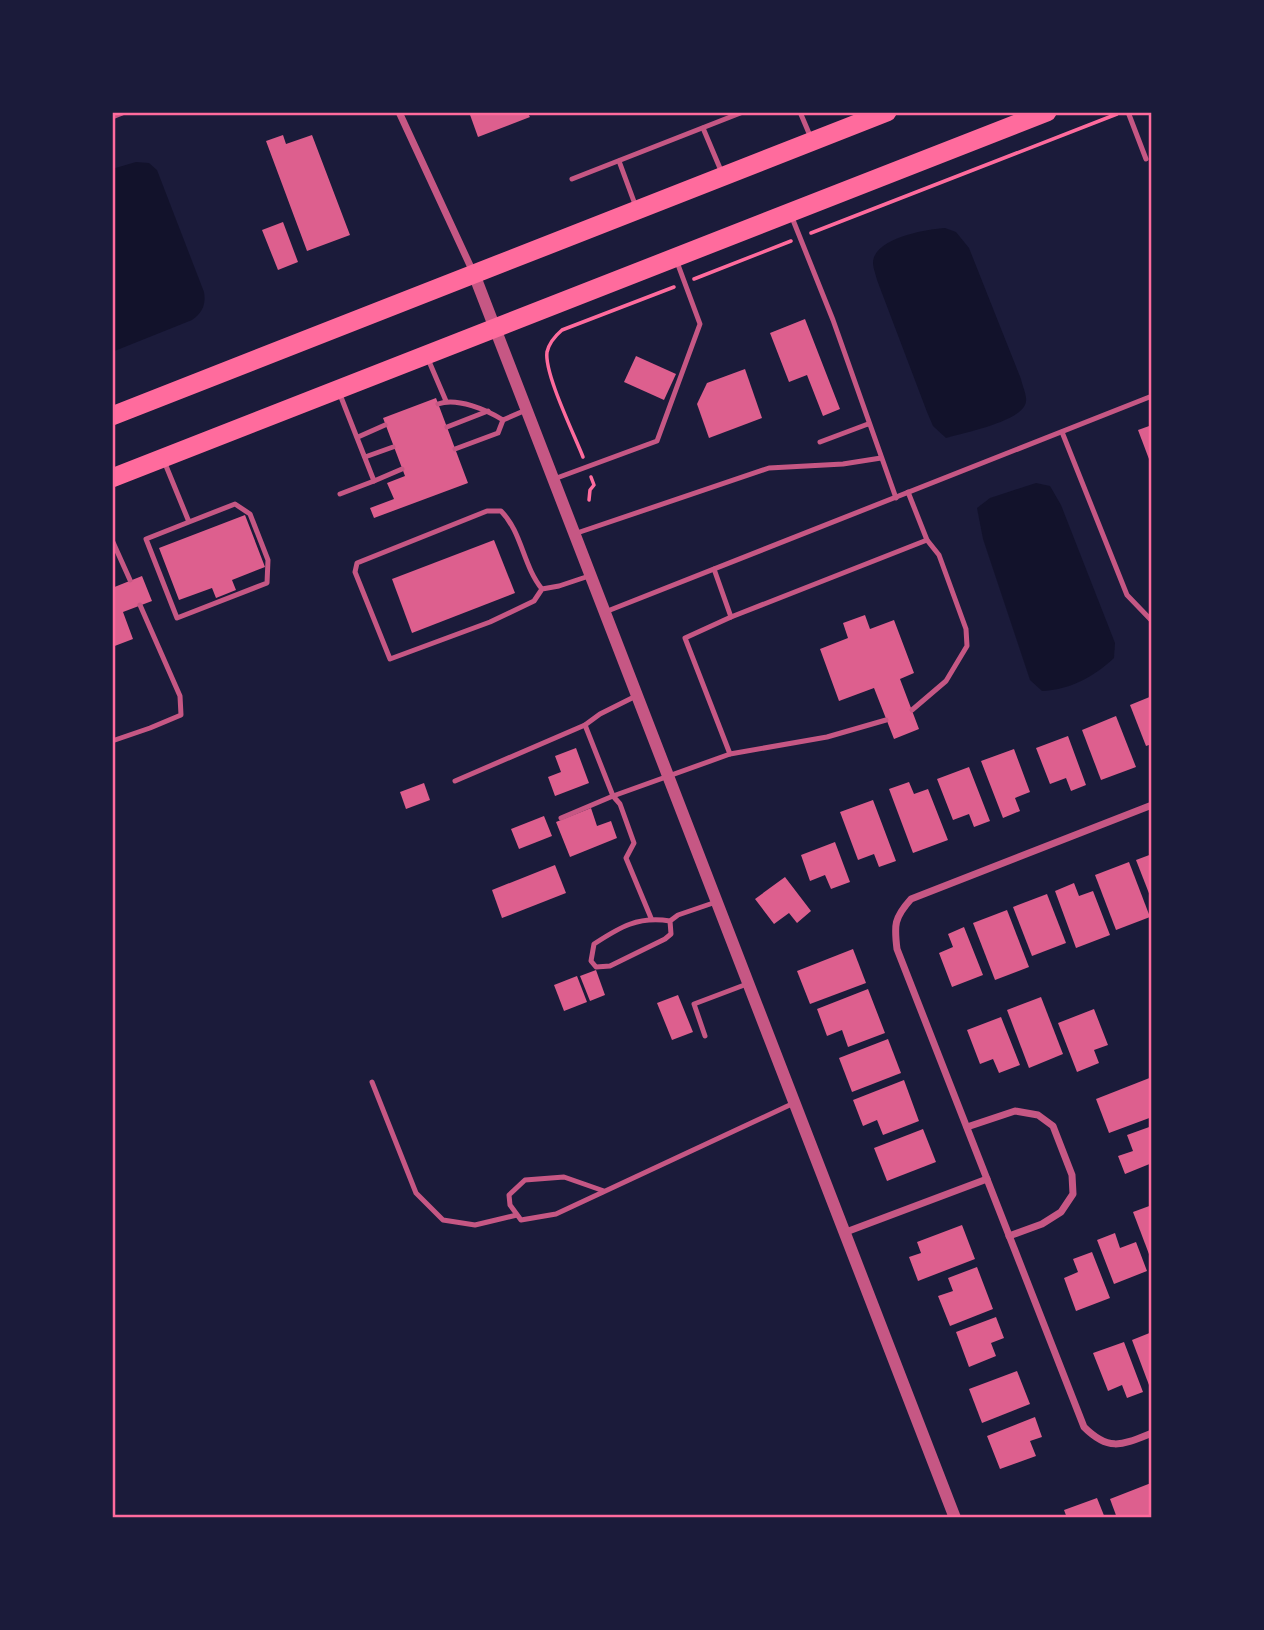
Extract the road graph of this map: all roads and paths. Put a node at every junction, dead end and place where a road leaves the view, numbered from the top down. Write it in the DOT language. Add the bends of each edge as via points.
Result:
graph roads {
  1 [pos="122,112"];
  2 [pos="399,112"];
  3 [pos="743,112"];
  4 [pos="800,112"];
  5 [pos="887,112"];
  6 [pos="1047,112"];
  7 [pos="1121,112"];
  8 [pos="1128,112"];
  9 [pos="112,116"];
  10 [pos="1026,117"];
  11 [pos="703,128"];
  12 [pos="812,141"];
  13 [pos="1146,159"];
  14 [pos="619,161"];
  15 [pos="724,176"];
  16 [pos="572,179"];
  17 [pos="637,209"];
  18 [pos="790,212"];
  19 [pos="800,237"];
  20 [pos="675,258"];
  21 [pos="474,274"];
  22 [pos="685,283"];
  23 [pos="495,327"];
  24 [pos="426,354"];
  25 [pos="338,389"];
  26 [pos="1152,397"];
  27 [pos="446,401"];
  28 [pos="438,404"];
  29 [pos="527,410"];
  30 [pos="488,411"];
  31 [pos="112,416"];
  32 [pos="503,420"];
  33 [pos="868,424"];
  34 [pos="385,425"];
  35 [pos="447,427"];
  36 [pos="1062,432"];
  37 [pos="358,437"];
  38 [pos="820,442"];
  39 [pos="393,447"];
  40 [pos="455,449"];
  41 [pos="365,457"];
  42 [pos="163,458"];
  43 [pos="881,458"];
  44 [pos="587,467"];
  45 [pos="402,469"];
  46 [pos="112,478"];
  47 [pos="554,479"];
  48 [pos="374,481"];
  49 [pos="908,492"];
  50 [pos="340,494"];
  51 [pos="896,498"];
  52 [pos="589,500"];
  53 [pos="189,522"];
  54 [pos="574,534"];
  55 [pos="112,540"];
  56 [pos="927,540"];
  57 [pos="115,552"];
  58 [pos="714,569"];
  59 [pos="589,576"];
  60 [pos="130,580"];
  61 [pos="542,589"];
  62 [pos="140,605"];
  63 [pos="603,613"];
  64 [pos="731,617"];
  65 [pos="1152,621"];
  66 [pos="636,696"];
  67 [pos="912,710"];
  68 [pos="886,720"];
  69 [pos="584,725"];
  70 [pos="112,741"];
  71 [pos="730,754"];
  72 [pos="667,776"];
  73 [pos="455,781"];
  74 [pos="613,796"];
  75 [pos="1152,805"];
  76 [pos="561,818"];
  77 [pos="716,902"];
  78 [pos="650,918"];
  79 [pos="670,921"];
  80 [pos="747,984"];
  81 [pos="705,1036"];
  82 [pos="372,1082"];
  83 [pos="794,1103"];
  84 [pos="967,1127"];
  85 [pos="987,1179"];
  86 [pos="604,1191"];
  87 [pos="517,1215"];
  88 [pos="846,1232"];
  89 [pos="1009,1236"];
  90 [pos="1152,1433"];
  91 [pos="955,1518"];
  1 -- 9 [label="street"];
  2 -- 21 [label="street"];
  3 -- 11 [label="lane"];
  4 -- 12 [label="lane"];
  5 -- 12 [label="highway"];
  6 -- 10 [label="highway"];
  7 -- 19 [label="path"];
  8 -- 13 [label="lane"];
  10 -- 18 [label="highway"];
  11 -- 14 [label="lane"];
  11 -- 15 [label="lane"];
  12 -- 15 [label="highway"];
  14 -- 16 [label="lane"];
  14 -- 17 [label="lane"];
  15 -- 17 [label="highway"];
  17 -- 21 [label="highway"];
  18 -- 19 [label="lane"];
  18 -- 20 [label="highway"];
  19 -- 22 [label="path"];
  19 -- 33 [label="lane"];
  20 -- 22 [label="lane"];
  20 -- 23 [label="highway"];
  21 -- 23 [label="street"];
  21 -- 31 [label="highway"];
  22 -- 44 [label="lane" via="700,324 657,441"];
  22 -- 44 [label="path" via="562,330 550,344 550,374"];
  23 -- 24 [label="highway"];
  23 -- 29 [label="street"];
  24 -- 25 [label="highway"];
  24 -- 27 [label="lane"];
  25 -- 37 [label="lane"];
  25 -- 42 [label="highway"];
  26 -- 36 [label="lane"];
  27 -- 28 [label="lane"];
  27 -- 30 [label="lane"];
  29 -- 32 [label="lane"];
  29 -- 47 [label="street"];
  30 -- 32 [label="lane"];
  30 -- 35 [label="lane"];
  32 -- 40 [label="lane" via="498,433"];
  33 -- 38 [label="lane"];
  33 -- 43 [label="lane"];
  34 -- 37 [label="lane"];
  36 -- 49 [label="lane"];
  36 -- 65 [label="lane" via="1127,595"];
  37 -- 41 [label="lane"];
  39 -- 41 [label="lane"];
  41 -- 48 [label="lane"];
  42 -- 46 [label="highway"];
  42 -- 53 [label="lane"];
  43 -- 51 [label="lane"];
  43 -- 54 [label="lane" via="769,468"];
  44 -- 47 [label="lane"];
  44 -- 52 [label="path" via="594,485"];
  45 -- 48 [label="lane"];
  47 -- 54 [label="street"];
  48 -- 50 [label="lane"];
  49 -- 51 [label="lane"];
  49 -- 56 [label="lane"];
  51 -- 58 [label="lane"];
  53 -- 53 [label="lane" via="146,539 177,618 267,583 268,560 250,514 235,504"];
  54 -- 59 [label="street"];
  55 -- 57 [label="lane"];
  56 -- 64 [label="lane"];
  56 -- 67 [label="lane" via="939,555 966,629 967,646 946,681"];
  57 -- 60 [label="lane"];
  58 -- 63 [label="lane"];
  58 -- 64 [label="lane"];
  59 -- 61 [label="lane"];
  59 -- 63 [label="street"];
  61 -- 61 [label="lane" via="501,511 487,511 357,563 355,572 390,659 501,617 534,601"];
  62 -- 70 [label="lane" via="180,696 181,715"];
  63 -- 66 [label="street"];
  64 -- 71 [label="lane" via="684,638"];
  66 -- 69 [label="lane"];
  66 -- 72 [label="street"];
  68 -- 71 [label="lane" via="827,737"];
  69 -- 73 [label="lane"];
  69 -- 74 [label="lane"];
  71 -- 72 [label="lane"];
  72 -- 74 [label="lane"];
  72 -- 77 [label="street"];
  74 -- 76 [label="lane"];
  74 -- 78 [label="lane" via="634,843 626,858"];
  75 -- 84 [label="street" via="911,900 898,913 897,949"];
  77 -- 79 [label="lane"];
  77 -- 80 [label="street"];
  78 -- 79 [label="lane"];
  78 -- 79 [label="lane" via="621,927 594,944 591,961 596,967 610,966 665,939 671,934"];
  80 -- 81 [label="lane" via="694,1004"];
  80 -- 83 [label="street"];
  82 -- 87 [label="lane" via="416,1193 443,1220 475,1226"];
  83 -- 86 [label="lane"];
  83 -- 88 [label="street"];
  84 -- 85 [label="street"];
  84 -- 89 [label="street" via="1015,1111 1038,1115 1053,1126 1072,1175 1073,1194 1061,1212"];
  85 -- 88 [label="street"];
  85 -- 89 [label="street"];
  86 -- 87 [label="lane" via="556,1214 521,1220"];
  86 -- 87 [label="lane" via="564,1177 525,1180 509,1195"];
  88 -- 91 [label="street"];
  89 -- 90 [label="street" via="1084,1427 1106,1444 1124,1444"];
}
